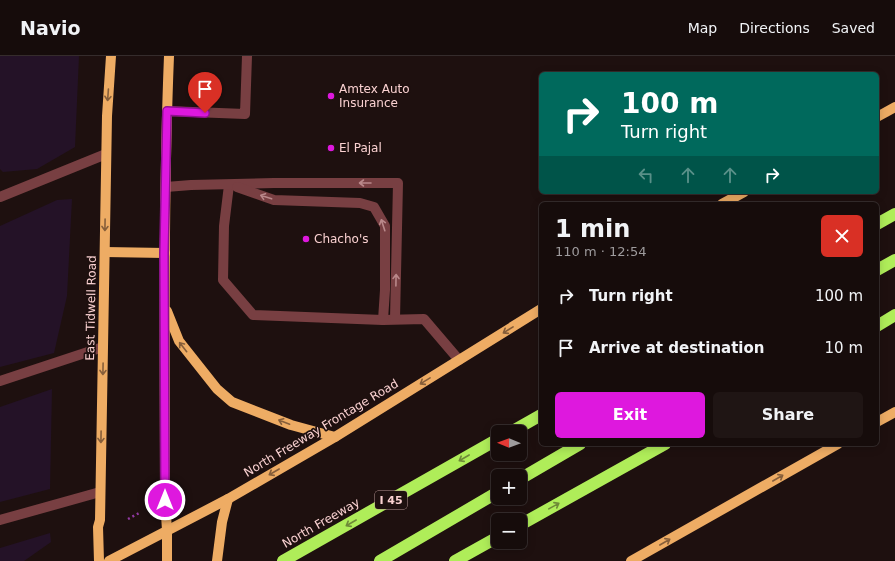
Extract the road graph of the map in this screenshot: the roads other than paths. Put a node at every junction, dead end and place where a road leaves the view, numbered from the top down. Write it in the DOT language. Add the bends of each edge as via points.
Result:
graph roads {
  1 [pos="111,56"];
  2 [pos="169,56"];
  3 [pos="247,56"];
  4 [pos="895,107"];
  5 [pos="167,111"];
  6 [pos="879,117"];
  7 [pos="106,154"];
  8 [pos="229,185"];
  9 [pos="166,187"];
  10 [pos="740,194"];
  11 [pos="0,197"];
  12 [pos="726,202"];
  13 [pos="895,214"];
  14 [pos="879,223"];
  15 [pos="105,252"];
  16 [pos="164,253"];
  17 [pos="895,260"];
  18 [pos="879,269"];
  19 [pos="165,305"];
  20 [pos="539,310"];
  21 [pos="895,316"];
  22 [pos="395,319"];
  23 [pos="383,320"];
  24 [pos="879,325"];
  25 [pos="103,347"];
  26 [pos="459,360"];
  27 [pos="0,381"];
  28 [pos="895,412"];
  29 [pos="539,416"];
  30 [pos="879,421"];
  31 [pos="523,425"];
  32 [pos="335,437"];
  33 [pos="491,443"];
  34 [pos="577,446"];
  35 [pos="661,446"];
  36 [pos="834,446"];
  37 [pos="527,475"];
  38 [pos="100,492"];
  39 [pos="491,496"];
  40 [pos="228,499"];
  41 [pos="0,520"];
  42 [pos="527,521"];
  43 [pos="168,530"];
  44 [pos="491,541"];
  45 [pos="99,561"];
  46 [pos="109,561"];
  47 [pos="167,561"];
  48 [pos="217,561"];
  49 [pos="283,561"];
  50 [pos="380,561"];
  51 [pos="456,561"];
  52 [pos="631,561"];
  1 -- 7 [label="main road, East Tidwell Road, one-way"];
  2 -- 5 [label="main road"];
  3 -- 5 [label="lane" via="245,114"];
  4 -- 6 [label="main road"];
  5 -- 9 [label="main road"];
  7 -- 11 [label="lane"];
  7 -- 15 [label="main road, East Tidwell Road, one-way"];
  8 -- 9 [label="lane"];
  22 -- 8 [label="lane, one-way" via="398,183"];
  23 -- 8 [label="lane, one-way" via="385,226 374,207 360,203 274,200"];
  8 -- 23 [label="lane" via="224,226 223,280 253,315"];
  9 -- 16 [label="main road"];
  10 -- 12 [label="main road"];
  13 -- 14 [label="highway"];
  15 -- 16 [label="main road"];
  15 -- 25 [label="main road, East Tidwell Road"];
  16 -- 19 [label="main road"];
  17 -- 18 [label="highway"];
  32 -- 19 [label="main road, one-way" via="291,425 232,402 217,389 179,342"];
  19 -- 43 [label="main road" via="165,500"];
  20 -- 26 [label="main road, North Freeway Frontage Road, one-way"];
  21 -- 24 [label="highway"];
  22 -- 23 [label="lane"];
  22 -- 26 [label="lane" via="424,319"];
  25 -- 27 [label="lane"];
  25 -- 38 [label="main road, East Tidwell Road, one-way"];
  26 -- 32 [label="main road, North Freeway Frontage Road, one-way"];
  28 -- 30 [label="main road"];
  29 -- 31 [label="highway"];
  32 -- 40 [label="main road, North Freeway Frontage Road, one-way"];
  33 -- 49 [label="highway, North Freeway / I 45, one-way"];
  34 -- 37 [label="highway"];
  42 -- 35 [label="highway, one-way"];
  52 -- 36 [label="main road, one-way"];
  38 -- 41 [label="lane"];
  38 -- 45 [label="main road, East Tidwell Road"];
  39 -- 50 [label="highway"];
  40 -- 43 [label="main road, North Freeway Frontage Road"];
  40 -- 48 [label="main road"];
  43 -- 46 [label="main road, North Freeway Frontage Road"];
  43 -- 47 [label="main road"];
  44 -- 51 [label="highway"];
}
